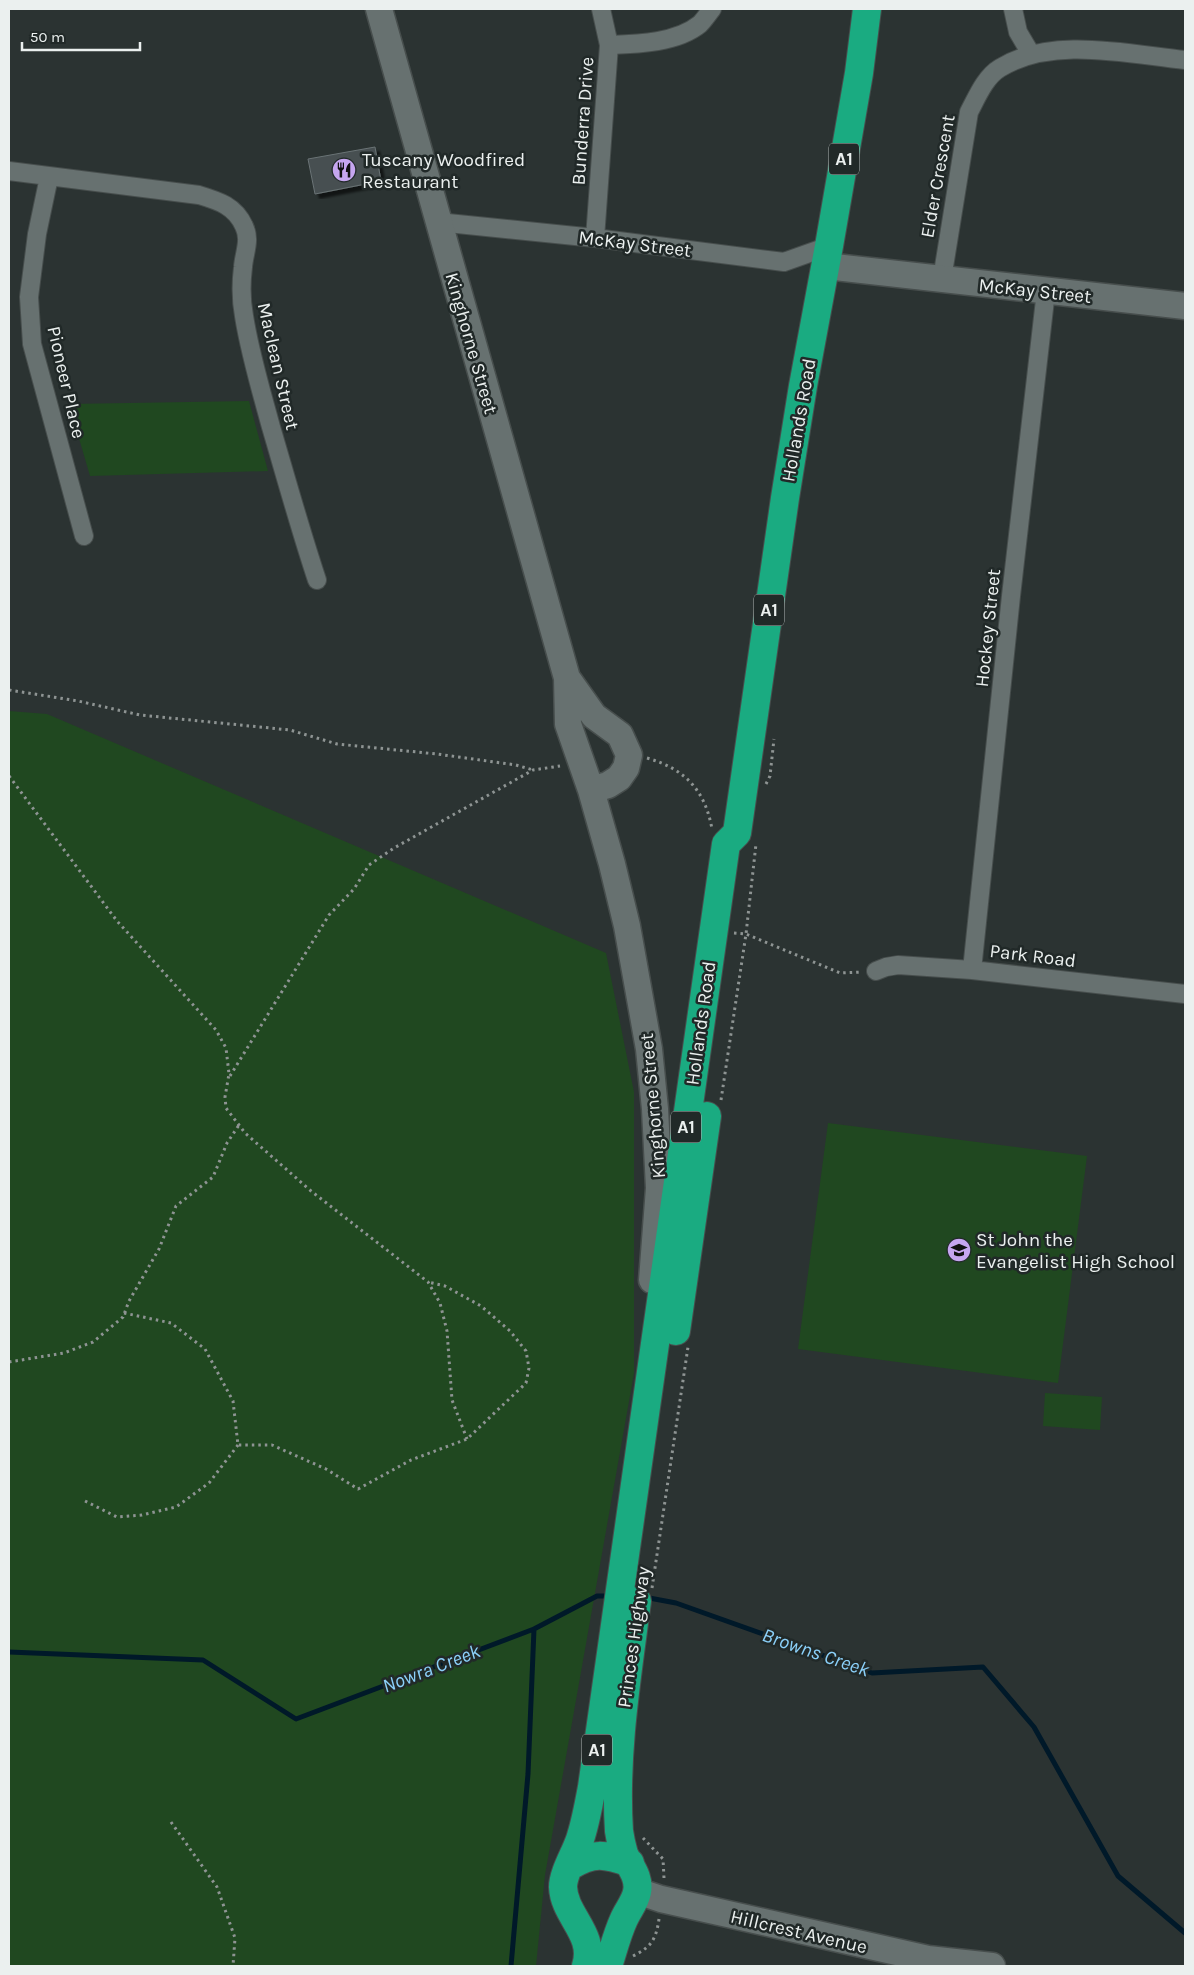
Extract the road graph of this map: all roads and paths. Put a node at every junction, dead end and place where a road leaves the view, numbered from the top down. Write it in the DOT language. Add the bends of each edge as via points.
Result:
graph roads {
  1 [pos="379,9"];
  2 [pos="601,9"];
  3 [pos="712,9"];
  4 [pos="867,9"];
  5 [pos="1013,9"];
  6 [pos="609,45"];
  7 [pos="1031,54"];
  8 [pos="1185,60"];
  9 [pos="9,171"];
  10 [pos="49,176"];
  11 [pos="438,222"];
  12 [pos="595,238"];
  13 [pos="828,256"];
  14 [pos="942,279"];
  15 [pos="1046,291"];
  16 [pos="1185,306"];
  17 [pos="84,536"];
  18 [pos="317,580"];
  19 [pos="567,678"];
  20 [pos="9,690"];
  21 [pos="629,755"];
  22 [pos="565,768"];
  23 [pos="533,770"];
  24 [pos="9,776"];
  25 [pos="591,790"];
  26 [pos="725,836"];
  27 [pos="746,934"];
  28 [pos="972,970"];
  29 [pos="876,971"];
  30 [pos="1185,994"];
  31 [pos="228,1079"];
  32 [pos="238,1125"];
  33 [pos="428,1282"];
  34 [pos="124,1313"];
  35 [pos="9,1362"];
  36 [pos="654,1418"];
  37 [pos="467,1439"];
  38 [pos="238,1445"];
  39 [pos="85,1501"];
  40 [pos="623,1632"];
  41 [pos="171,1822"];
  42 [pos="640,1834"];
  43 [pos="630,1863"];
  44 [pos="570,1866"];
  45 [pos="649,1895"];
  46 [pos="575,1917"];
  47 [pos="624,1918"];
  48 [pos="617,1963"];
  49 [pos="233,1966"];
  50 [pos="586,1966"];
  51 [pos="992,1966"];
  1 -- 11 [label="main road, Kinghorne Street"];
  2 -- 6 [label="street, Bunderra Drive"];
  3 -- 6 [label="street" via="699,24 673,37"];
  4 -- 13 [label="highway, Hollands Road / A1"];
  5 -- 7 [label="street" via="1018,32"];
  6 -- 12 [label="street, Bunderra Drive"];
  7 -- 8 [label="street, Elder Crescent" via="1079,50"];
  7 -- 14 [label="street, Elder Crescent" via="999,69 982,88 969,112"];
  9 -- 10 [label="street, Maclean Street"];
  10 -- 17 [label="street, Pioneer Place" via="29,297 32,344"];
  10 -- 18 [label="street, Maclean Street" via="200,195 221,201 233,209 245,227 248,245 241,287 249,347"];
  11 -- 12 [label="street, McKay Street"];
  11 -- 19 [label="main road, Kinghorne Street"];
  12 -- 13 [label="street, McKay Street" via="784,262"];
  13 -- 14 [label="main road, McKay Street"];
  13 -- 26 [label="highway, Hollands Road / A1"];
  14 -- 15 [label="main road, McKay Street"];
  15 -- 16 [label="main road, McKay Street"];
  15 -- 28 [label="street, Hockey Street"];
  19 -- 21 [label="main road, Kinghorne Street" via="594,716 620,735"];
  19 -- 25 [label="main road, Kinghorne Street" via="568,724"];
  20 -- 23 [label="path" via="140,715 290,730 337,744 516,764"];
  21 -- 25 [label="main road" via="619,778"];
  21 -- 26 [label="path" via="664,763 683,774 696,787"];
  22 -- 23 [label="path" via="559,765"];
  23 -- 31 [label="path" via="369,865 354,889 329,914"];
  24 -- 31 [label="path" via="117,921 216,1030 226,1048"];
  25 -- 36 [label="main road, Kinghorne Street" via="627,926 649,1049 659,1188 654,1260 635,1403"];
  26 -- 36 [label="highway, Hollands Road / A1"];
  27 -- 29 [label="path" via="840,973"];
  28 -- 29 [label="street, Park Road" via="898,965"];
  28 -- 30 [label="street, Park Road"];
  31 -- 32 [label="path" via="226,1108"];
  32 -- 33 [label="path" via="311,1192"];
  32 -- 34 [label="path" via="226,1143 213,1177 176,1206 159,1249"];
  33 -- 37 [label="path" via="440,1303 447,1331 452,1400"];
  33 -- 37 [label="path" via="445,1286 481,1306 526,1350 529,1368 526,1383"];
  34 -- 35 [label="path" via="93,1342 64,1353"];
  34 -- 38 [label="path" via="171,1323 205,1349 232,1401"];
  36 -- 40 [label="highway, Princes Highway / A1"];
  37 -- 38 [label="path" via="411,1460 358,1489 326,1469 272,1445"];
  38 -- 39 [label="path" via="209,1483 176,1507 117,1517"];
  40 -- 43 [label="highway, Princes Highway / A1" via="620,1834"];
  40 -- 44 [label="highway, Princes Highway / A1" via="587,1814"];
  41 -- 49 [label="path" via="217,1887 235,1938"];
  42 -- 45 [label="path" via="663,1860 664,1879"];
  43 -- 44 [label="highway" via="599,1854"];
  43 -- 45 [label="highway, A1"];
  44 -- 46 [label="highway, A1" via="563,1884 565,1902"];
  45 -- 47 [label="highway"];
  45 -- 48 [label="path" via="658,1923 652,1944"];
  45 -- 51 [label="main road, Hillcrest Avenue" via="928,1960"];
  46 -- 47 [label="highway" via="603,1924"];
  46 -- 50 [label="highway, A1" via="586,1940"];
  47 -- 48 [label="highway"];
}
